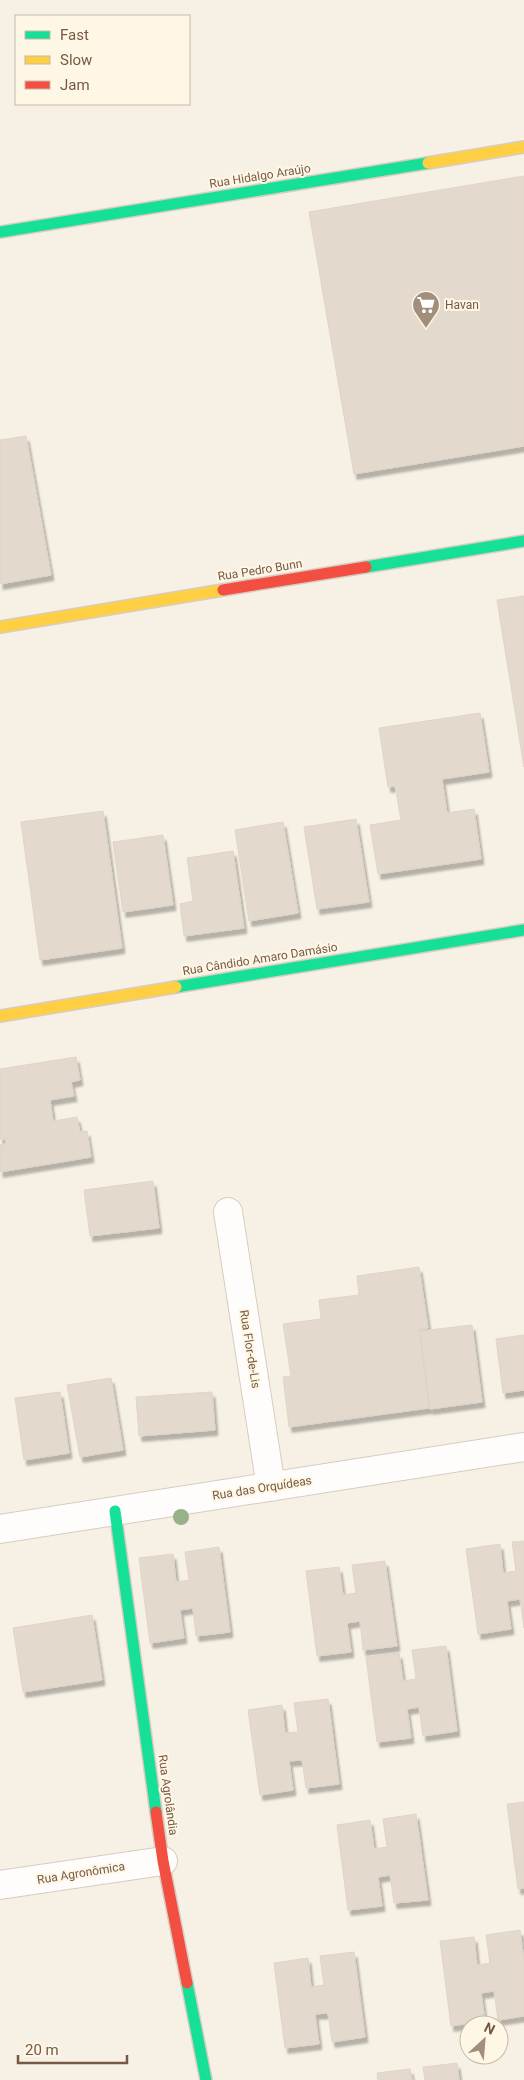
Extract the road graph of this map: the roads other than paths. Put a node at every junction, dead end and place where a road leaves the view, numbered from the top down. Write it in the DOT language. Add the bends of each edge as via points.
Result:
graph roads {
  1 [pos="524,147"];
  2 [pos="0,232"];
  3 [pos="524,541"];
  4 [pos="0,627"];
  5 [pos="524,930"];
  6 [pos="0,1016"];
  7 [pos="228,1212"];
  8 [pos="524,1447"];
  9 [pos="271,1487"];
  10 [pos="115,1511"];
  11 [pos="0,1530"];
  12 [pos="163,1861"];
  13 [pos="0,1885"];
  14 [pos="206,2080"];
  1 -- 2 [label="street, Rua Hidalgo Araújo"];
  3 -- 4 [label="street, Rua Pedro Bunn"];
  5 -- 6 [label="street, Rua Cândido Amaro Damásio"];
  7 -- 9 [label="street, Rua Flor-de-Lis"];
  8 -- 9 [label="street, Rua das Orquídeas"];
  9 -- 10 [label="street, Rua das Orquídeas"];
  10 -- 11 [label="street, Rua das Orquídeas"];
  10 -- 12 [label="street, Rua Agrolândia"];
  12 -- 13 [label="street, Rua Agronômica"];
  12 -- 14 [label="street, Rua Agrolândia"];
}
